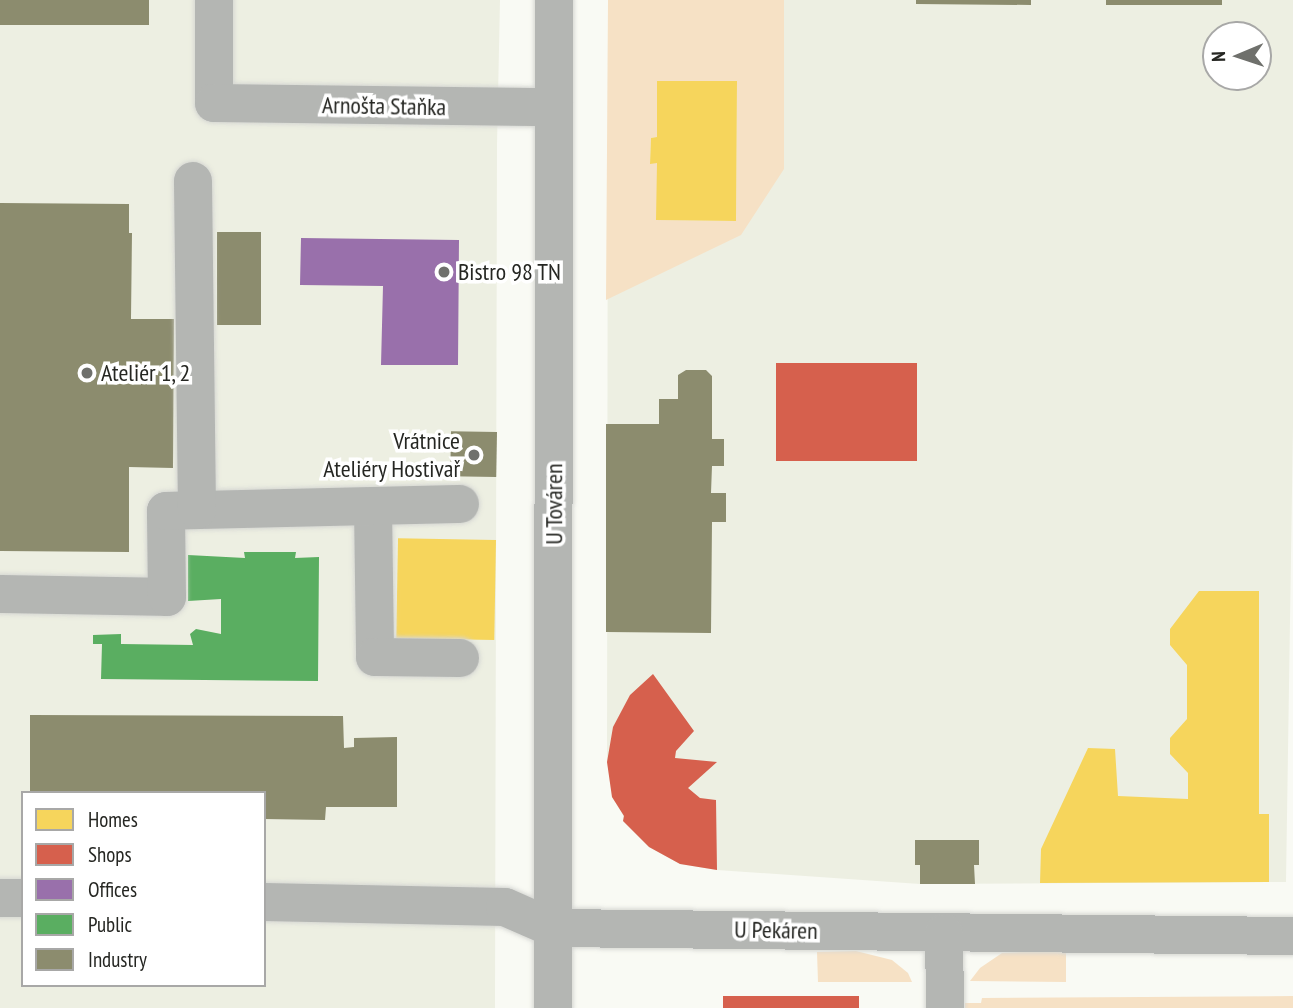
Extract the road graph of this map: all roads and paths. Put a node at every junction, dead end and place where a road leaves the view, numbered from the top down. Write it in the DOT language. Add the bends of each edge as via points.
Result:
graph roads {
  1 [pos="214,0"];
  2 [pos="555,0"];
  3 [pos="554,107"];
  4 [pos="193,181"];
  5 [pos="460,504"];
  6 [pos="373,507"];
  7 [pos="197,510"];
  8 [pos="0,594"];
  9 [pos="460,659"];
  10 [pos="0,898"];
  11 [pos="21,898"];
  12 [pos="266,902"];
  13 [pos="553,928"];
  14 [pos="944,933"];
  15 [pos="1293,936"];
  16 [pos="554,1008"];
  17 [pos="944,1008"];
  1 -- 3 [label="street, Arnošta Staňka" via="214,103"];
  2 -- 3 [label="street, U Továren"];
  3 -- 13 [label="street, U Továren"];
  4 -- 7 [label="street"];
  5 -- 6 [label="street"];
  6 -- 7 [label="street"];
  6 -- 9 [label="street" via="375,657"];
  7 -- 8 [label="street" via="166,512 167,597"];
  10 -- 11 [label="street"];
  12 -- 13 [label="street, U Pekáren" via="505,907"];
  13 -- 14 [label="street, U Pekáren"];
  13 -- 16 [label="street, U Továren"];
  14 -- 15 [label="street, U Pekáren"];
  14 -- 17 [label="street"];
}
